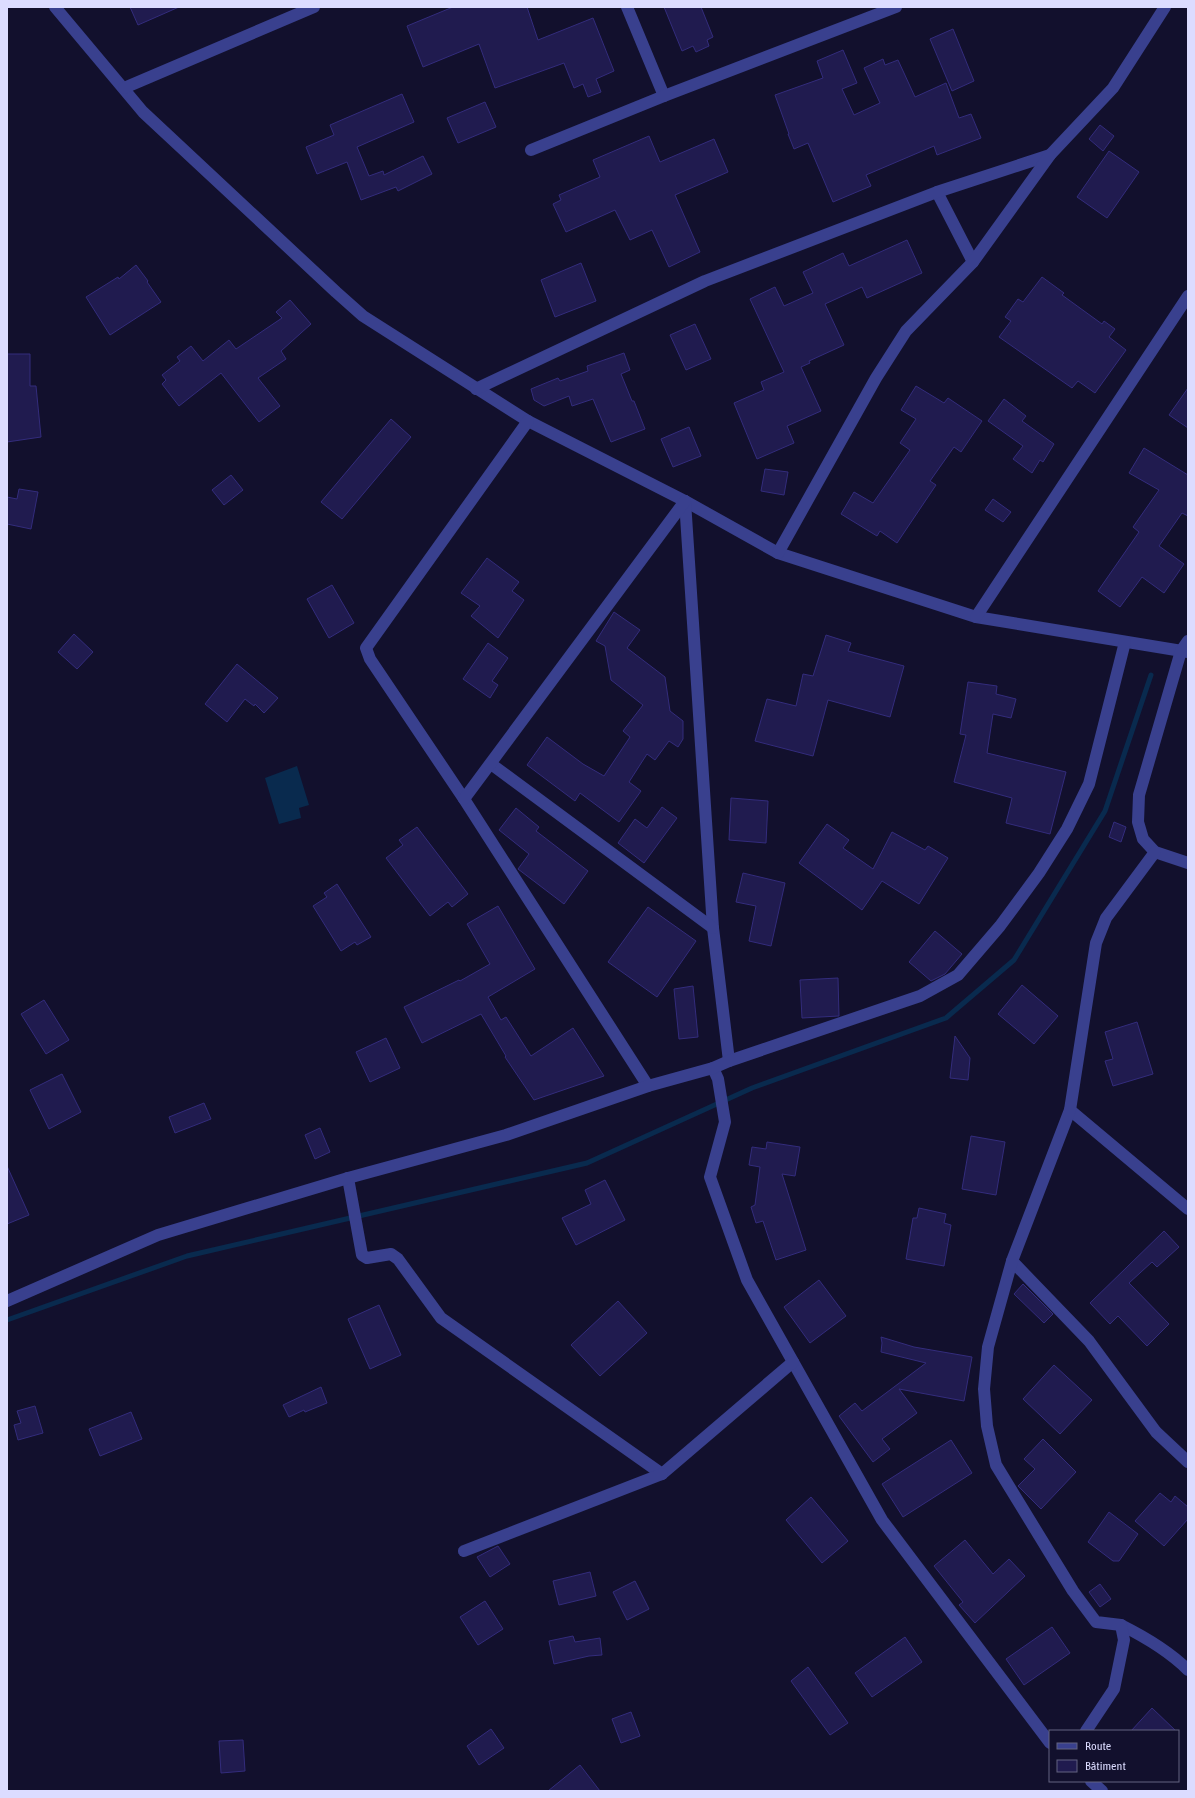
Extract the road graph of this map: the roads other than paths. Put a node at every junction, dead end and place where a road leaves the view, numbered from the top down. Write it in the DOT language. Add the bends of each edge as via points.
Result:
graph roads {
  1 [pos="55,7"];
  2 [pos="314,7"];
  3 [pos="627,7"];
  4 [pos="896,7"];
  5 [pos="1165,7"];
  6 [pos="124,88"];
  7 [pos="664,96"];
  8 [pos="530,150"];
  9 [pos="1050,155"];
  10 [pos="938,192"];
  11 [pos="973,262"];
  12 [pos="1188,296"];
  13 [pos="476,389"];
  14 [pos="528,421"];
  15 [pos="685,501"];
  16 [pos="778,553"];
  17 [pos="976,617"];
  18 [pos="1188,641"];
  19 [pos="1125,642"];
  20 [pos="1185,652"];
  21 [pos="491,764"];
  22 [pos="464,799"];
  23 [pos="1155,852"];
  24 [pos="1186,863"];
  25 [pos="713,928"];
  26 [pos="729,1061"];
  27 [pos="716,1074"];
  28 [pos="648,1086"];
  29 [pos="1070,1110"];
  30 [pos="348,1178"];
  31 [pos="1188,1209"];
  32 [pos="1012,1261"];
  33 [pos="7,1301"];
  34 [pos="793,1362"];
  35 [pos="1188,1462"];
  36 [pos="662,1474"];
  37 [pos="464,1551"];
  38 [pos="1121,1625"];
  39 [pos="1188,1670"];
  40 [pos="1087,1730"];
  41 [pos="1049,1742"];
  42 [pos="1092,1782"];
  43 [pos="1102,1791"];
  1 -- 6 [label="street"];
  2 -- 6 [label="street"];
  3 -- 7 [label="street"];
  4 -- 7 [label="street"];
  5 -- 9 [label="street" via="1113,88"];
  6 -- 13 [label="street" via="143,112 358,311"];
  7 -- 8 [label="street"];
  9 -- 10 [label="street"];
  9 -- 11 [label="street"];
  10 -- 11 [label="street"];
  10 -- 13 [label="street" via="705,281"];
  11 -- 16 [label="street" via="906,332 876,378"];
  12 -- 17 [label="street"];
  13 -- 14 [label="street"];
  14 -- 15 [label="street"];
  14 -- 22 [label="street" via="366,648 370,659"];
  15 -- 16 [label="street"];
  15 -- 21 [label="street"];
  15 -- 25 [label="street"];
  16 -- 17 [label="street"];
  17 -- 19 [label="street"];
  18 -- 20 [label="street"];
  19 -- 20 [label="street"];
  19 -- 26 [label="street" via="1089,784 1067,829 1000,926 958,975 920,996"];
  20 -- 23 [label="street" via="1139,795 1138,822 1143,839"];
  21 -- 22 [label="street"];
  21 -- 25 [label="street"];
  22 -- 28 [label="street"];
  23 -- 24 [label="street"];
  23 -- 29 [label="street" via="1106,918 1096,943"];
  25 -- 26 [label="street"];
  26 -- 27 [label="street"];
  27 -- 28 [label="street"];
  27 -- 34 [label="street" via="725,1122 710,1177 746,1280"];
  28 -- 30 [label="street" via="506,1135"];
  29 -- 31 [label="street"];
  29 -- 32 [label="street"];
  30 -- 33 [label="street" via="158,1235"];
  30 -- 36 [label="street" via="362,1255 367,1258 391,1254 398,1259 442,1318"];
  32 -- 35 [label="street" via="1089,1341 1156,1432"];
  32 -- 38 [label="street" via="988,1347 984,1389 987,1426 996,1465 1073,1591 1096,1622"];
  34 -- 36 [label="street"];
  34 -- 41 [label="street" via="882,1520"];
  36 -- 37 [label="street"];
  38 -- 39 [label="street" via="1177,1659"];
  38 -- 40 [label="street" via="1124,1640 1114,1689"];
  42 -- 43 [label="street"];
}
